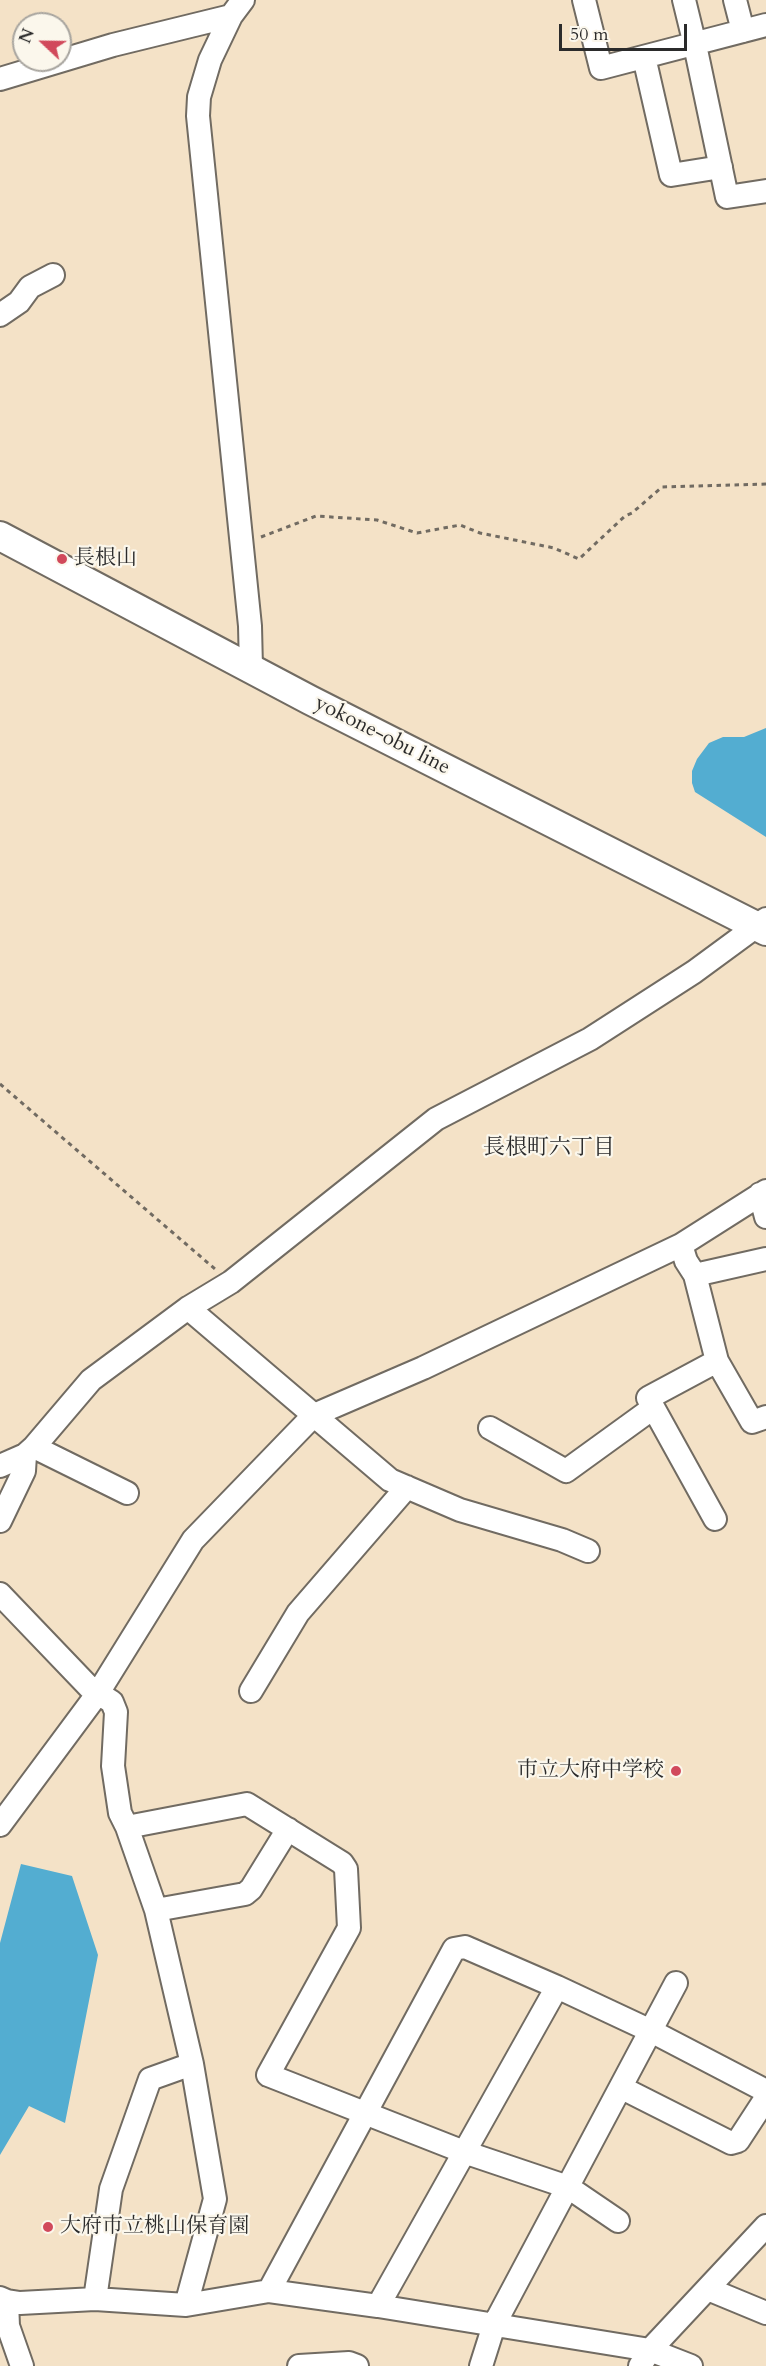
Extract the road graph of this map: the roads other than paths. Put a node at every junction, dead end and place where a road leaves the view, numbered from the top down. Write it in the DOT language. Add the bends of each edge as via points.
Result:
graph roads {
  1 [pos="585,0"];
  2 [pos="684,0"];
  3 [pos="735,0"];
  4 [pos="237,8"];
  5 [pos="766,25"];
  6 [pos="743,31"];
  7 [pos="695,45"];
  8 [pos="644,57"];
  9 [pos="0,79"];
  10 [pos="721,167"];
  11 [pos="766,191"];
  12 [pos="53,275"];
  13 [pos="0,315"];
  14 [pos="0,536"];
  15 [pos="251,668"];
  16 [pos="763,925"];
  17 [pos="763,1192"];
  18 [pos="766,1217"];
  19 [pos="681,1245"];
  20 [pos="766,1259"];
  21 [pos="694,1275"];
  22 [pos="188,1308"];
  23 [pos="717,1361"];
  24 [pos="653,1408"];
  25 [pos="314,1415"];
  26 [pos="766,1417"];
  27 [pos="490,1428"];
  28 [pos="30,1451"];
  29 [pos="0,1466"];
  30 [pos="407,1487"];
  31 [pos="127,1493"];
  32 [pos="715,1519"];
  33 [pos="0,1521"];
  34 [pos="588,1551"];
  35 [pos="0,1594"];
  36 [pos="251,1691"];
  37 [pos="98,1693"];
  38 [pos="0,1825"];
  39 [pos="127,1827"];
  40 [pos="288,1829"];
  41 [pos="156,1910"];
  42 [pos="676,1983"];
  43 [pos="557,1987"];
  44 [pos="651,2031"];
  45 [pos="192,2064"];
  46 [pos="622,2088"];
  47 [pos="766,2091"];
  48 [pos="766,2098"];
  49 [pos="365,2114"];
  50 [pos="464,2152"];
  51 [pos="568,2187"];
  52 [pos="618,2221"];
  53 [pos="766,2226"];
  54 [pos="708,2289"];
  55 [pos="269,2291"];
  56 [pos="95,2299"];
  57 [pos="4,2300"];
  58 [pos="186,2305"];
  59 [pos="378,2306"];
  60 [pos="766,2313"];
  61 [pos="494,2325"];
  62 [pos="645,2358"];
  63 [pos="351,2365"];
  64 [pos="22,2366"];
  65 [pos="299,2366"];
  66 [pos="481,2366"];
  67 [pos="691,2366"];
  1 -- 8 [label="street" via="601,68"];
  2 -- 7 [label="street"];
  3 -- 6 [label="street"];
  4 -- 9 [label="street"];
  4 -- 15 [label="street" via="210,60 199,97 198,116 250,626"];
  5 -- 6 [label="street"];
  6 -- 7 [label="street"];
  7 -- 8 [label="street"];
  7 -- 10 [label="street"];
  8 -- 10 [label="street" via="671,175"];
  10 -- 11 [label="street" via="727,197"];
  12 -- 13 [label="street" via="30,287 19,302"];
  14 -- 15 [label="main road, yokone-obu line"];
  15 -- 16 [label="main road, yokone-obu line"];
  16 -- 22 [label="street" via="590,1039 436,1119 231,1282"];
  17 -- 18 [label="street"];
  17 -- 19 [label="street"];
  19 -- 21 [label="street"];
  19 -- 25 [label="street" via="423,1368"];
  20 -- 21 [label="street"];
  21 -- 23 [label="street"];
  22 -- 25 [label="street"];
  22 -- 28 [label="street" via="91,1380"];
  23 -- 24 [label="street" via="648,1398"];
  23 -- 26 [label="street" via="752,1422"];
  24 -- 27 [label="street" via="566,1471"];
  24 -- 32 [label="street"];
  25 -- 30 [label="street" via="390,1480"];
  25 -- 37 [label="street" via="193,1539"];
  28 -- 29 [label="street"];
  28 -- 31 [label="street"];
  28 -- 33 [label="street"];
  30 -- 34 [label="street" via="460,1510"];
  30 -- 36 [label="street" via="298,1612"];
  35 -- 37 [label="street"];
  37 -- 38 [label="street"];
  37 -- 39 [label="street" via="112,1702 116,1712 113,1766 120,1813"];
  39 -- 40 [label="street" via="247,1804"];
  39 -- 41 [label="street"];
  40 -- 41 [label="street" via="245,1894"];
  40 -- 49 [label="street" via="346,1869 349,1928 268,2075"];
  41 -- 45 [label="street"];
  42 -- 44 [label="street"];
  43 -- 44 [label="street"];
  43 -- 49 [label="street" via="465,1947 454,1949"];
  43 -- 50 [label="street"];
  44 -- 46 [label="street"];
  44 -- 47 [label="street"];
  45 -- 56 [label="street" via="150,2079 111,2189"];
  45 -- 58 [label="street" via="214,2199"];
  46 -- 48 [label="street" via="731,2143 738,2141"];
  46 -- 51 [label="street"];
  49 -- 50 [label="street"];
  49 -- 55 [label="street"];
  50 -- 51 [label="street"];
  50 -- 59 [label="street"];
  51 -- 52 [label="street"];
  51 -- 61 [label="street"];
  53 -- 54 [label="street"];
  54 -- 60 [label="street"];
  54 -- 62 [label="street"];
  55 -- 58 [label="street"];
  55 -- 59 [label="street"];
  56 -- 57 [label="street" via="20,2303"];
  56 -- 58 [label="street"];
  57 -- 64 [label="street"];
  59 -- 61 [label="street"];
  61 -- 62 [label="street"];
  61 -- 66 [label="street"];
  62 -- 67 [label="street"];
  63 -- 65 [label="street"];
}
